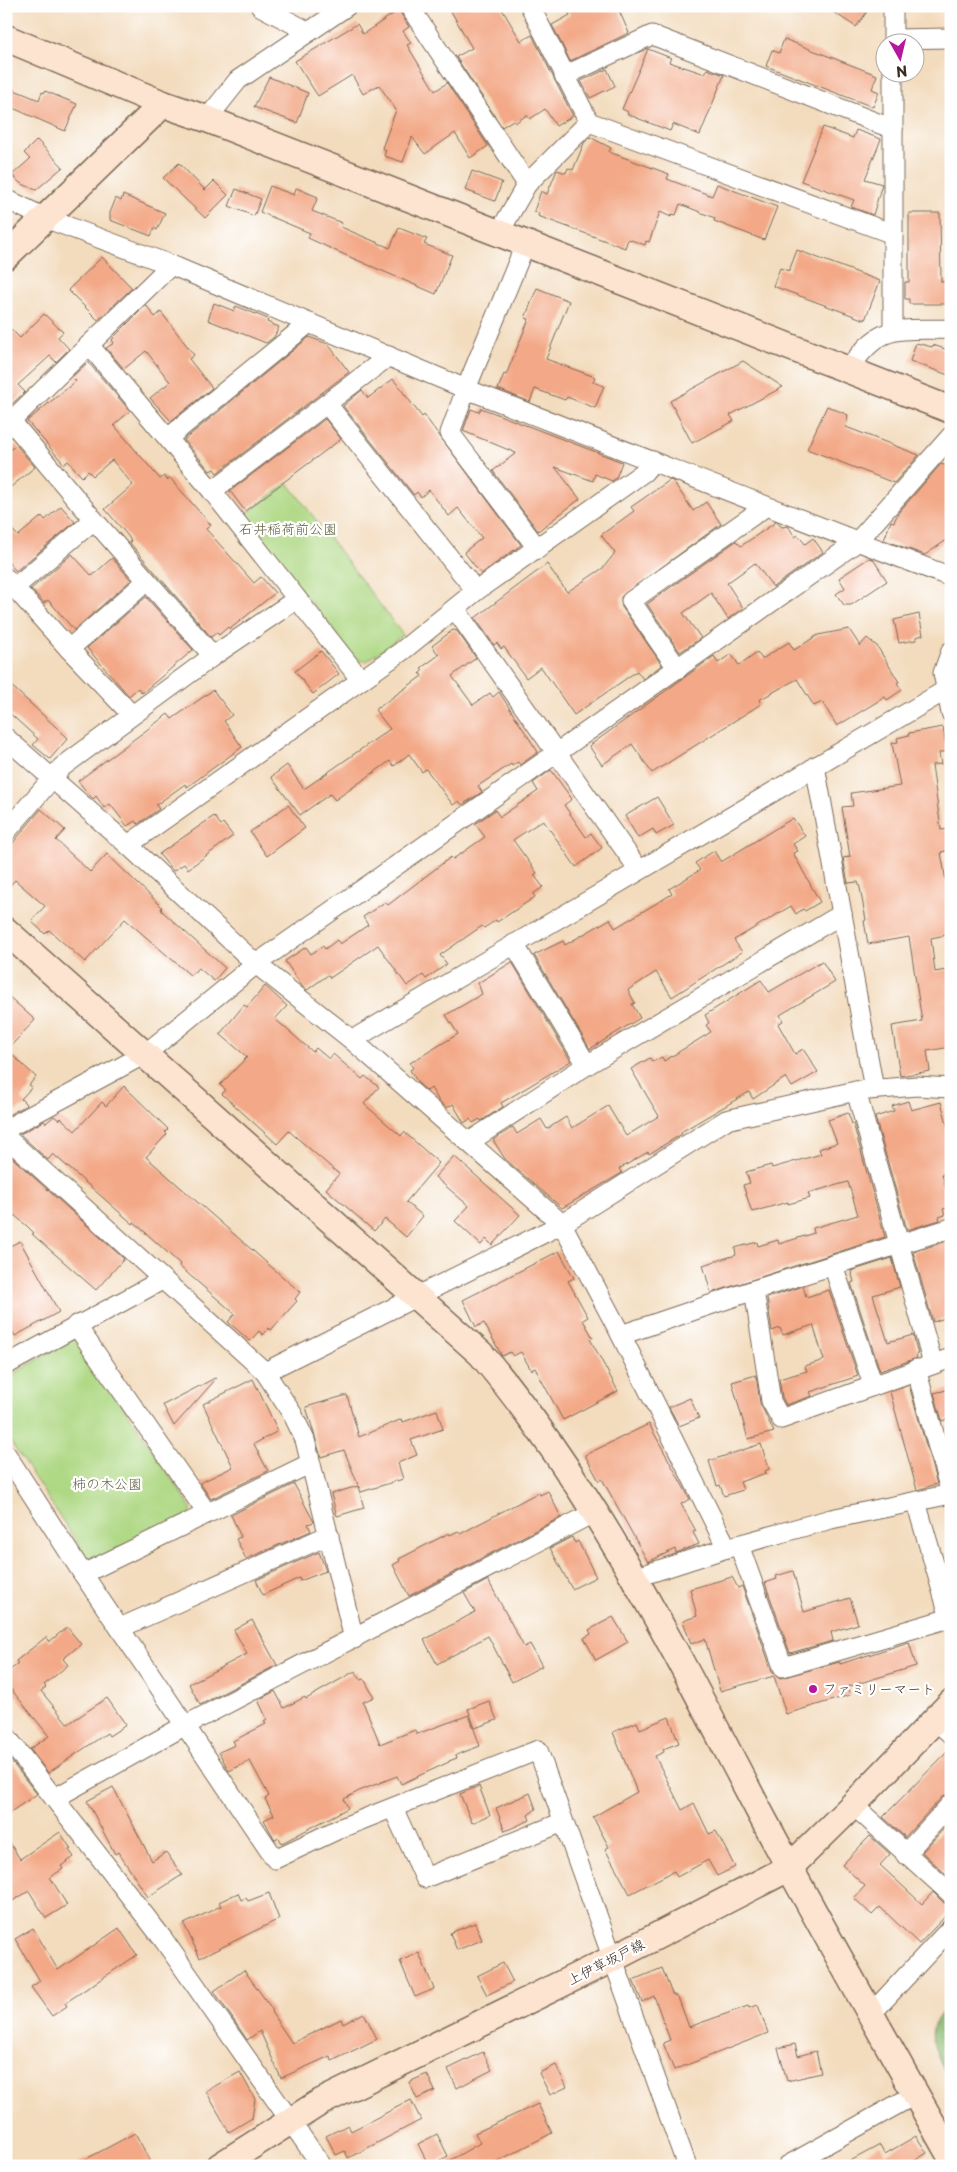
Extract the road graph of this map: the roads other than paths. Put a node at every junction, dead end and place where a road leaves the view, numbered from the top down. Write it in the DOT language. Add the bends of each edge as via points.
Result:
graph roads {
  1 [pos="260,6"];
  2 [pos="347,6"];
  3 [pos="409,6"];
  4 [pos="530,6"];
  5 [pos="892,6"];
  6 [pos="309,32"];
  7 [pos="892,32"];
  8 [pos="6,38"];
  9 [pos="951,38"];
  10 [pos="924,39"];
  11 [pos="564,76"];
  12 [pos="893,82"];
  13 [pos="163,104"];
  14 [pos="207,119"];
  15 [pos="589,122"];
  16 [pos="893,129"];
  17 [pos="527,184"];
  18 [pos="6,199"];
  19 [pos="45,218"];
  20 [pos="499,233"];
  21 [pos="893,234"];
  22 [pos="526,245"];
  23 [pos="6,256"];
  24 [pos="171,265"];
  25 [pos="309,323"];
  26 [pos="951,329"];
  27 [pos="893,331"];
  28 [pos="89,345"];
  29 [pos="389,356"];
  30 [pos="848,370"];
  31 [pos="466,388"];
  32 [pos="327,404"];
  33 [pos="951,410"];
  34 [pos="9,424"];
  35 [pos="951,436"];
  36 [pos="168,438"];
  37 [pos="653,461"];
  38 [pos="212,490"];
  39 [pos="765,507"];
  40 [pos="94,520"];
  41 [pos="857,542"];
  42 [pos="538,549"];
  43 [pos="951,577"];
  44 [pos="147,581"];
  45 [pos="11,582"];
  46 [pos="476,592"];
  47 [pos="298,599"];
  48 [pos="455,609"];
  49 [pos="69,649"];
  50 [pos="951,651"];
  51 [pos="213,656"];
  52 [pos="678,669"];
  53 [pos="361,680"];
  54 [pos="949,690"];
  55 [pos="951,713"];
  56 [pos="132,714"];
  57 [pos="6,738"];
  58 [pos="556,752"];
  59 [pos="815,766"];
  60 [pos="53,780"];
  61 [pos="6,832"];
  62 [pos="128,845"];
  63 [pos="639,870"];
  64 [pos="842,914"];
  65 [pos="6,931"];
  66 [pos="514,944"];
  67 [pos="256,964"];
  68 [pos="352,1040"];
  69 [pos="145,1054"];
  70 [pos="587,1065"];
  71 [pos="951,1088"];
  72 [pos="865,1090"];
  73 [pos="6,1129"];
  74 [pos="6,1137"];
  75 [pos="469,1142"];
  76 [pos="562,1224"];
  77 [pos="951,1228"];
  78 [pos="900,1244"];
  79 [pos="833,1265"];
  80 [pos="162,1280"];
  81 [pos="754,1290"];
  82 [pos="416,1296"];
  83 [pos="76,1325"];
  84 [pos="621,1335"];
  85 [pos="951,1358"];
  86 [pos="6,1365"];
  87 [pos="925,1366"];
  88 [pos="265,1372"];
  89 [pos="873,1385"];
  90 [pos="942,1433"];
  91 [pos="6,1454"];
  92 [pos="309,1464"];
  93 [pos="916,1502"];
  94 [pos="594,1512"];
  95 [pos="206,1514"];
  96 [pos="329,1535"];
  97 [pos="733,1547"];
  98 [pos="83,1574"];
  99 [pos="634,1578"];
  100 [pos="120,1628"];
  101 [pos="354,1639"];
  102 [pos="946,1719"];
  103 [pos="184,1726"];
  104 [pos="6,1736"];
  105 [pos="55,1798"];
  106 [pos="951,1804"];
  107 [pos="854,1805"];
  108 [pos="393,1808"];
  109 [pos="564,1822"];
  110 [pos="905,1854"];
  111 [pos="789,1868"];
  112 [pos="951,1894"];
  113 [pos="951,1928"];
  114 [pos="612,1960"];
  115 [pos="870,2016"];
  116 [pos="916,2094"];
  117 [pos="291,2120"];
  118 [pos="951,2157"];
  119 [pos="220,2166"];
  120 [pos="322,2166"];
  121 [pos="687,2166"];
  122 [pos="788,2166"];
  1 -- 6 [label="street"];
  2 -- 6 [label="street"];
  3 -- 17 [label="street"];
  4 -- 11 [label="street"];
  5 -- 7 [label="street"];
  6 -- 14 [label="street" via="238,80"];
  8 -- 13 [label="street"];
  9 -- 10 [label="street"];
  11 -- 15 [label="street"];
  11 -- 16 [label="street" via="652,35"];
  12 -- 16 [label="street"];
  13 -- 14 [label="street"];
  13 -- 19 [label="street"];
  14 -- 20 [label="street"];
  15 -- 17 [label="street"];
  15 -- 21 [label="street"];
  16 -- 21 [label="street"];
  17 -- 20 [label="street"];
  18 -- 19 [label="street"];
  19 -- 23 [label="street"];
  19 -- 24 [label="street"];
  20 -- 22 [label="street"];
  21 -- 27 [label="street"];
  22 -- 30 [label="street"];
  22 -- 31 [label="street"];
  24 -- 25 [label="street"];
  24 -- 28 [label="street"];
  25 -- 29 [label="street"];
  25 -- 36 [label="street"];
  26 -- 27 [label="street"];
  27 -- 30 [label="street" via="873,340"];
  28 -- 34 [label="street"];
  28 -- 36 [label="street"];
  29 -- 31 [label="street"];
  29 -- 32 [label="street"];
  30 -- 33 [label="street"];
  31 -- 37 [label="street"];
  31 -- 42 [label="street" via="450,433"];
  32 -- 38 [label="street"];
  32 -- 46 [label="street"];
  34 -- 40 [label="street"];
  35 -- 41 [label="street"];
  36 -- 38 [label="street"];
  37 -- 39 [label="street"];
  37 -- 42 [label="street" via="644,472"];
  38 -- 47 [label="street"];
  39 -- 41 [label="street"];
  39 -- 52 [label="street" via="631,601"];
  40 -- 44 [label="street"];
  40 -- 45 [label="street"];
  41 -- 43 [label="street"];
  41 -- 52 [label="street"];
  42 -- 46 [label="street"];
  44 -- 49 [label="street"];
  44 -- 51 [label="street"];
  45 -- 49 [label="street"];
  46 -- 48 [label="street"];
  47 -- 51 [label="street"];
  47 -- 53 [label="street"];
  48 -- 53 [label="street"];
  48 -- 58 [label="street"];
  49 -- 56 [label="street"];
  50 -- 54 [label="street" via="943,673"];
  51 -- 56 [label="street"];
  52 -- 58 [label="street"];
  53 -- 62 [label="street"];
  54 -- 55 [label="street"];
  54 -- 59 [label="street"];
  56 -- 60 [label="street" via="62,767"];
  57 -- 60 [label="street"];
  58 -- 63 [label="street"];
  58 -- 67 [label="street"];
  59 -- 63 [label="street"];
  59 -- 64 [label="street"];
  60 -- 61 [label="street"];
  60 -- 62 [label="street"];
  62 -- 67 [label="street"];
  63 -- 66 [label="street"];
  64 -- 70 [label="street"];
  64 -- 72 [label="street"];
  65 -- 69 [label="street"];
  66 -- 68 [label="street"];
  66 -- 70 [label="street"];
  67 -- 68 [label="street"];
  67 -- 69 [label="street"];
  68 -- 75 [label="street"];
  69 -- 73 [label="street"];
  69 -- 82 [label="street"];
  70 -- 75 [label="street"];
  71 -- 72 [label="street" via="917,1086"];
  72 -- 76 [label="street" via="726,1120"];
  72 -- 78 [label="street"];
  74 -- 80 [label="street"];
  75 -- 76 [label="street"];
  76 -- 82 [label="street"];
  76 -- 84 [label="street"];
  77 -- 78 [label="street"];
  78 -- 79 [label="street"];
  78 -- 87 [label="street"];
  79 -- 81 [label="street"];
  79 -- 89 [label="street"];
  80 -- 83 [label="street"];
  80 -- 88 [label="street"];
  81 -- 84 [label="street"];
  81 -- 89 [label="street" via="771,1401 780,1419"];
  82 -- 88 [label="street"];
  82 -- 94 [label="street" via="480,1354 518,1398"];
  83 -- 86 [label="street"];
  83 -- 95 [label="street"];
  84 -- 97 [label="street"];
  85 -- 87 [label="street"];
  87 -- 89 [label="street"];
  87 -- 90 [label="street"];
  88 -- 92 [label="street" via="294,1415 305,1440"];
  90 -- 93 [label="street" via="951,1494"];
  91 -- 98 [label="street"];
  92 -- 95 [label="street"];
  92 -- 96 [label="street"];
  93 -- 97 [label="street" via="831,1519"];
  93 -- 97 [label="street" via="950,1618 784,1667"];
  94 -- 99 [label="street"];
  94 -- 101 [label="street"];
  95 -- 98 [label="street"];
  96 -- 100 [label="street"];
  96 -- 101 [label="street"];
  97 -- 99 [label="street"];
  98 -- 100 [label="street"];
  99 -- 111 [label="street"];
  100 -- 103 [label="street"];
  101 -- 103 [label="street"];
  102 -- 107 [label="street, 上伊草坂戸線"];
  103 -- 105 [label="street"];
  103 -- 108 [label="street" via="275,1859 340,1828"];
  104 -- 105 [label="street"];
  105 -- 117 [label="street" via="163,1939"];
  106 -- 110 [label="street"];
  107 -- 110 [label="street"];
  107 -- 111 [label="street, 上伊草坂戸線"];
  108 -- 109 [label="street" via="424,1878"];
  108 -- 109 [label="street" via="538,1750"];
  109 -- 114 [label="street"];
  110 -- 112 [label="street"];
  111 -- 114 [label="street, 上伊草坂戸線"];
  111 -- 115 [label="street"];
  113 -- 115 [label="street"];
  114 -- 117 [label="street, 上伊草坂戸線"];
  114 -- 121 [label="street"];
  115 -- 116 [label="street"];
  116 -- 118 [label="street"];
  116 -- 122 [label="street"];
  117 -- 119 [label="street, 上伊草坂戸線"];
  117 -- 120 [label="street"];
}
